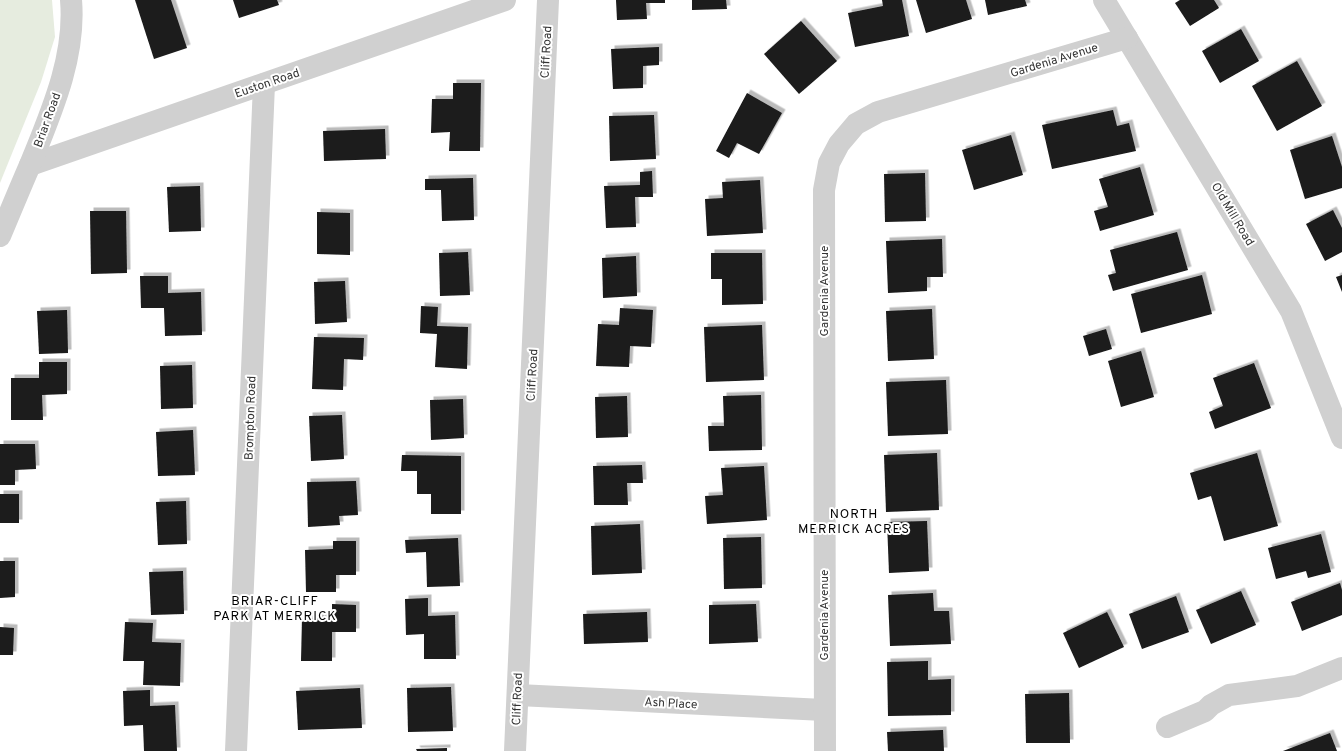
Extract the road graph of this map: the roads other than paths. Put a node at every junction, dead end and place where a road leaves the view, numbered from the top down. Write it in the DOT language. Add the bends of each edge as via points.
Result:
graph roads {
  1 [pos="72,0"];
  2 [pos="504,0"];
  3 [pos="548,0"];
  4 [pos="1104,0"];
  5 [pos="1127,38"];
  6 [pos="264,84"];
  7 [pos="30,165"];
  8 [pos="0,236"];
  9 [pos="1342,438"];
  10 [pos="1342,668"];
  11 [pos="518,695"];
  12 [pos="824,710"];
  13 [pos="1167,727"];
  14 [pos="236,751"];
  15 [pos="515,751"];
  16 [pos="825,751"];
  1 -- 7 [label="street, Briar Road" via="73,18 68,60 49,120"];
  2 -- 6 [label="street, Euston Road"];
  3 -- 11 [label="street, Cliff Road"];
  4 -- 5 [label="street, Old Mill Road"];
  5 -- 9 [label="street, Old Mill Road" via="1291,311"];
  5 -- 12 [label="street, Gardenia Avenue" via="878,112 856,124 839,144 829,163 824,190"];
  6 -- 7 [label="street, Euston Road"];
  6 -- 14 [label="street, Brompton Road"];
  7 -- 8 [label="street, Briar Road"];
  10 -- 13 [label="street" via="1297,686 1229,695 1205,711"];
  11 -- 12 [label="street, Ash Place"];
  11 -- 15 [label="street, Cliff Road"];
  12 -- 16 [label="street, Gardenia Avenue"];
}
